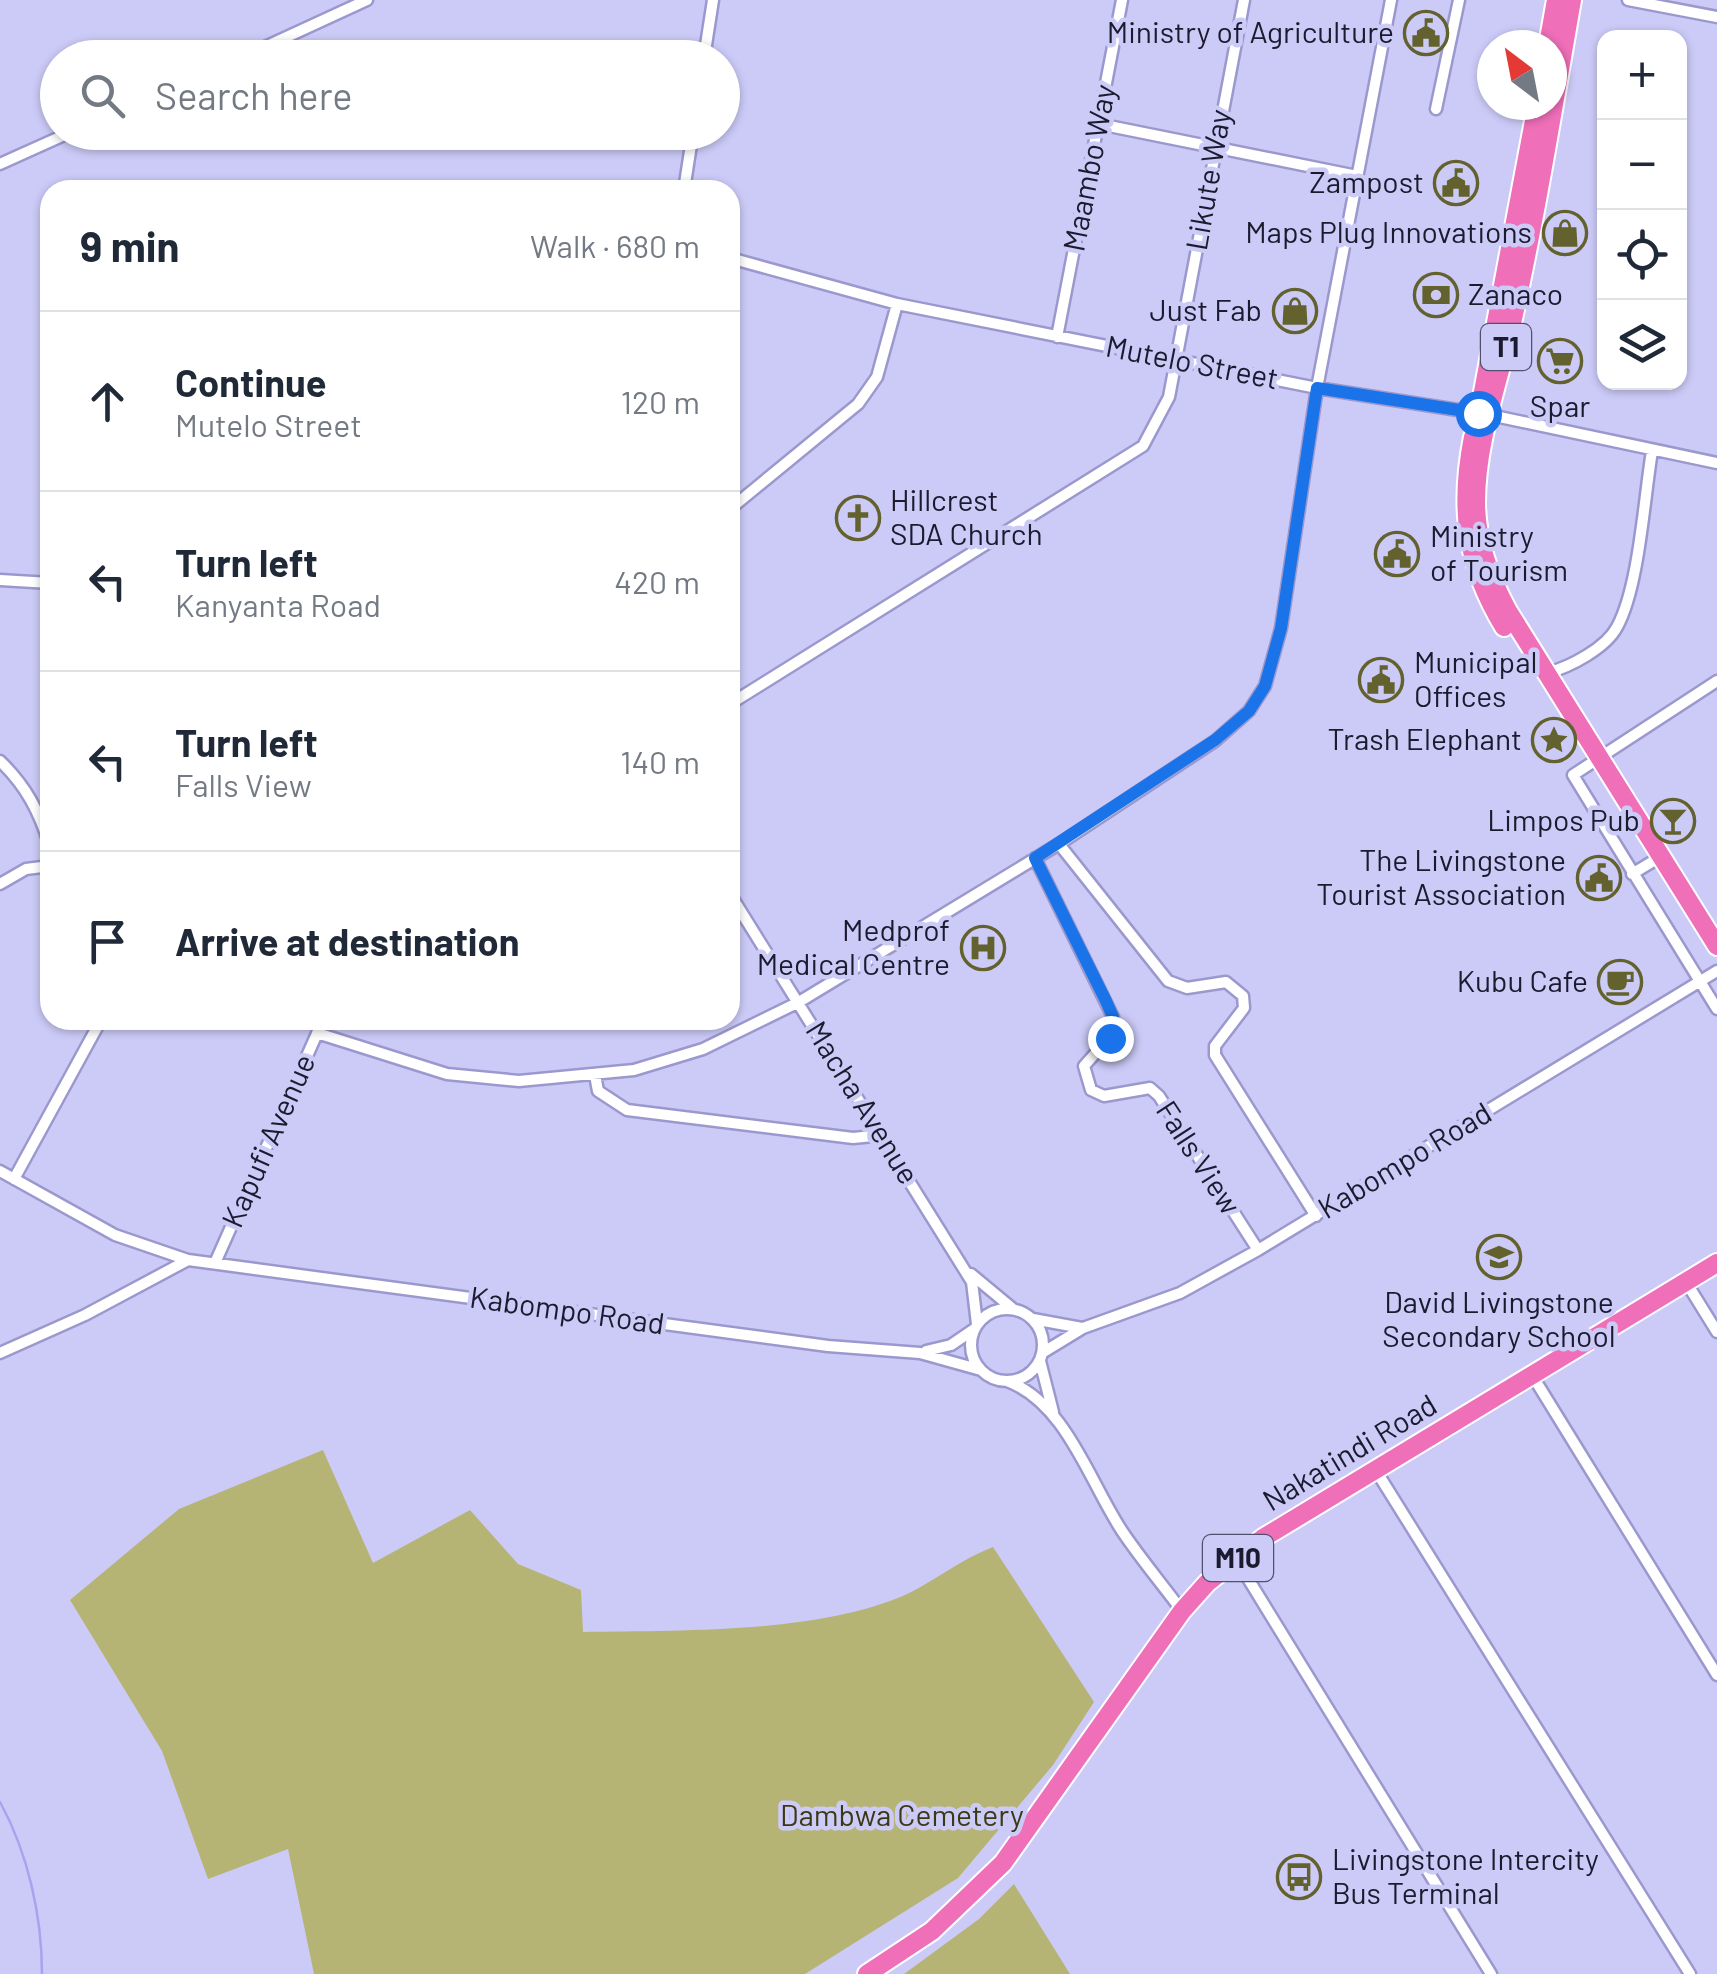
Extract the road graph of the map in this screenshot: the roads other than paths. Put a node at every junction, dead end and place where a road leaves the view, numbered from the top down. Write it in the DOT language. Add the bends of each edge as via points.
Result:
graph roads {
  1 [pos="366,0"];
  2 [pos="713,0"];
  3 [pos="1122,0"];
  4 [pos="1244,0"];
  5 [pos="1391,0"];
  6 [pos="1459,0"];
  7 [pos="1556,0"];
  8 [pos="1572,0"];
  9 [pos="1628,0"];
  10 [pos="1717,18"];
  11 [pos="1551,30"];
  12 [pos="280,40"];
  13 [pos="707,40"];
  14 [pos="1436,109"];
  15 [pos="1534,120"];
  16 [pos="1099,124"];
  17 [pos="40,146"];
  18 [pos="1214,147"];
  19 [pos="690,150"];
  20 [pos="0,164"];
  21 [pos="1357,176"];
  22 [pos="686,180"];
  23 [pos="740,261"];
  24 [pos="897,304"];
  25 [pos="1057,336"];
  26 [pos="1176,360"];
  27 [pos="1317,388"];
  28 [pos="1484,414"];
  29 [pos="1652,451"];
  30 [pos="1717,463"];
  31 [pos="740,501"];
  32 [pos="0,580"];
  33 [pos="40,582"];
  34 [pos="1550,677"];
  35 [pos="1717,681"];
  36 [pos="740,698"];
  37 [pos="1596,757"];
  38 [pos="0,761"];
  39 [pos="40,814"];
  40 [pos="1059,844"];
  41 [pos="1660,857"];
  42 [pos="1035,858"];
  43 [pos="40,867"];
  44 [pos="1632,874"];
  45 [pos="0,884"];
  46 [pos="740,910"];
  47 [pos="1717,946"];
  48 [pos="1717,971"];
  49 [pos="1700,982"];
  50 [pos="799,1002"];
  51 [pos="1717,1009"];
  52 [pos="96,1030"];
  53 [pos="318,1030"];
  54 [pos="317,1033"];
  55 [pos="596,1075"];
  56 [pos="883,1135"];
  57 [pos="0,1171"];
  58 [pos="14,1180"];
  59 [pos="1316,1216"];
  60 [pos="1258,1250"];
  61 [pos="188,1260"];
  62 [pos="214,1263"];
  63 [pos="960,1263"];
  64 [pos="1717,1263"];
  65 [pos="1686,1282"];
  66 [pos="1012,1308"];
  67 [pos="1033,1320"];
  68 [pos="975,1327"];
  69 [pos="1082,1328"];
  70 [pos="1717,1332"];
  71 [pos="0,1352"];
  72 [pos="920,1353"];
  73 [pos="1041,1356"];
  74 [pos="980,1370"];
  75 [pos="1532,1374"];
  76 [pos="1007,1382"];
  77 [pos="1055,1418"];
  78 [pos="1375,1469"];
  79 [pos="1236,1560"];
  80 [pos="1182,1611"];
  81 [pos="1717,1674"];
  82 [pos="868,1974"];
  83 [pos="1491,1974"];
  84 [pos="1690,1974"];
  1 -- 12 [label="street"];
  2 -- 13 [label="street"];
  3 -- 16 [label="street, Maambo Way"];
  4 -- 18 [label="street, Likute Way"];
  5 -- 21 [label="street"];
  6 -- 14 [label="street"];
  7 -- 11 [label="highway"];
  8 -- 28 [label="highway, T1" via="1535,210"];
  9 -- 10 [label="street"];
  15 -- 28 [label="highway, T1"];
  16 -- 18 [label="street"];
  16 -- 25 [label="street, Maambo Way"];
  17 -- 20 [label="street"];
  18 -- 21 [label="street"];
  18 -- 26 [label="street, Likute Way"];
  19 -- 22 [label="street"];
  21 -- 27 [label="street"];
  23 -- 24 [label="street, Mutelo Street"];
  24 -- 25 [label="street, Mutelo Street"];
  24 -- 31 [label="street" via="876,378 858,404"];
  25 -- 26 [label="street, Mutelo Street"];
  26 -- 27 [label="street, Mutelo Street"];
  26 -- 36 [label="street, Likute Way" via="1160,419 1142,446"];
  27 -- 28 [label="street, Mutelo Street"];
  27 -- 40 [label="street" via="1281,628 1265,686 1249,711 1215,740"];
  28 -- 29 [label="street, Mutelo Street"];
  28 -- 34 [label="highway, T1" via="1464,502 1469,549 1481,587"];
  29 -- 30 [label="street, Mutelo Street"];
  29 -- 34 [label="street" via="1621,618 1601,645"];
  32 -- 33 [label="street"];
  34 -- 37 [label="highway, T1"];
  35 -- 37 [label="street"];
  37 -- 41 [label="highway, T1"];
  37 -- 44 [label="street" via="1574,771 1574,779"];
  38 -- 39 [label="street"];
  40 -- 42 [label="street"];
  40 -- 59 [label="street" via="1168,980 1187,988 1226,982 1243,996 1244,1008 1215,1055"];
  41 -- 44 [label="street"];
  41 -- 47 [label="highway, T1"];
  42 -- 50 [label="street"];
  42 -- 60 [label="street, Falls View" via="1113,1017 1110,1038 1084,1066 1091,1090 1104,1096 1150,1088 1159,1096"];
  43 -- 45 [label="street"];
  44 -- 49 [label="street"];
  46 -- 50 [label="street, Macha Avenue"];
  48 -- 49 [label="street, Kabompo Road"];
  49 -- 51 [label="street"];
  49 -- 59 [label="street, Kabompo Road"];
  50 -- 55 [label="street" via="703,1049"];
  50 -- 56 [label="street, Macha Avenue"];
  52 -- 58 [label="street"];
  53 -- 54 [label="street, Kapufi Avenue"];
  54 -- 55 [label="street" via="447,1074 519,1081"];
  54 -- 62 [label="street, Kapufi Avenue"];
  55 -- 56 [label="street" via="598,1091 627,1110 854,1138"];
  56 -- 63 [label="street, Macha Avenue"];
  57 -- 58 [label="street, Kabompo Road"];
  58 -- 61 [label="street, Kabompo Road" via="115,1235"];
  59 -- 60 [label="street, Kabompo Road"];
  60 -- 69 [label="street, Kabompo Road" via="1180,1294"];
  61 -- 62 [label="street, Kabompo Road"];
  61 -- 71 [label="street"];
  62 -- 72 [label="street, Kabompo Road"];
  63 -- 66 [label="street, Macha Avenue"];
  63 -- 68 [label="street, Macha Avenue" via="972,1282"];
  64 -- 65 [label="highway, Nakatindi Road / M10"];
  65 -- 70 [label="street"];
  65 -- 75 [label="highway, Nakatindi Road / M10"];
  66 -- 67 [label="street"];
  66 -- 68 [label="street" via="989,1313"];
  67 -- 69 [label="street, Kabompo Road"];
  67 -- 73 [label="street"];
  68 -- 72 [label="street, Kabompo Road" via="951,1345"];
  68 -- 74 [label="street" via="971,1354"];
  69 -- 73 [label="street, Kabompo Road"];
  72 -- 74 [label="street, Kabompo Road"];
  73 -- 76 [label="street" via="1030,1374"];
  73 -- 77 [label="street"];
  74 -- 76 [label="street"];
  75 -- 78 [label="highway, Nakatindi Road / M10"];
  75 -- 81 [label="street"];
  76 -- 77 [label="street" via="1034,1394"];
  77 -- 80 [label="street" via="1122,1530"];
  78 -- 79 [label="highway, Nakatindi Road / M10"];
  78 -- 84 [label="street"];
  79 -- 80 [label="highway, Nakatindi Road / M10"];
  79 -- 83 [label="street"];
  80 -- 82 [label="highway, Nakatindi Road / M10" via="1003,1863 932,1931"];
}
